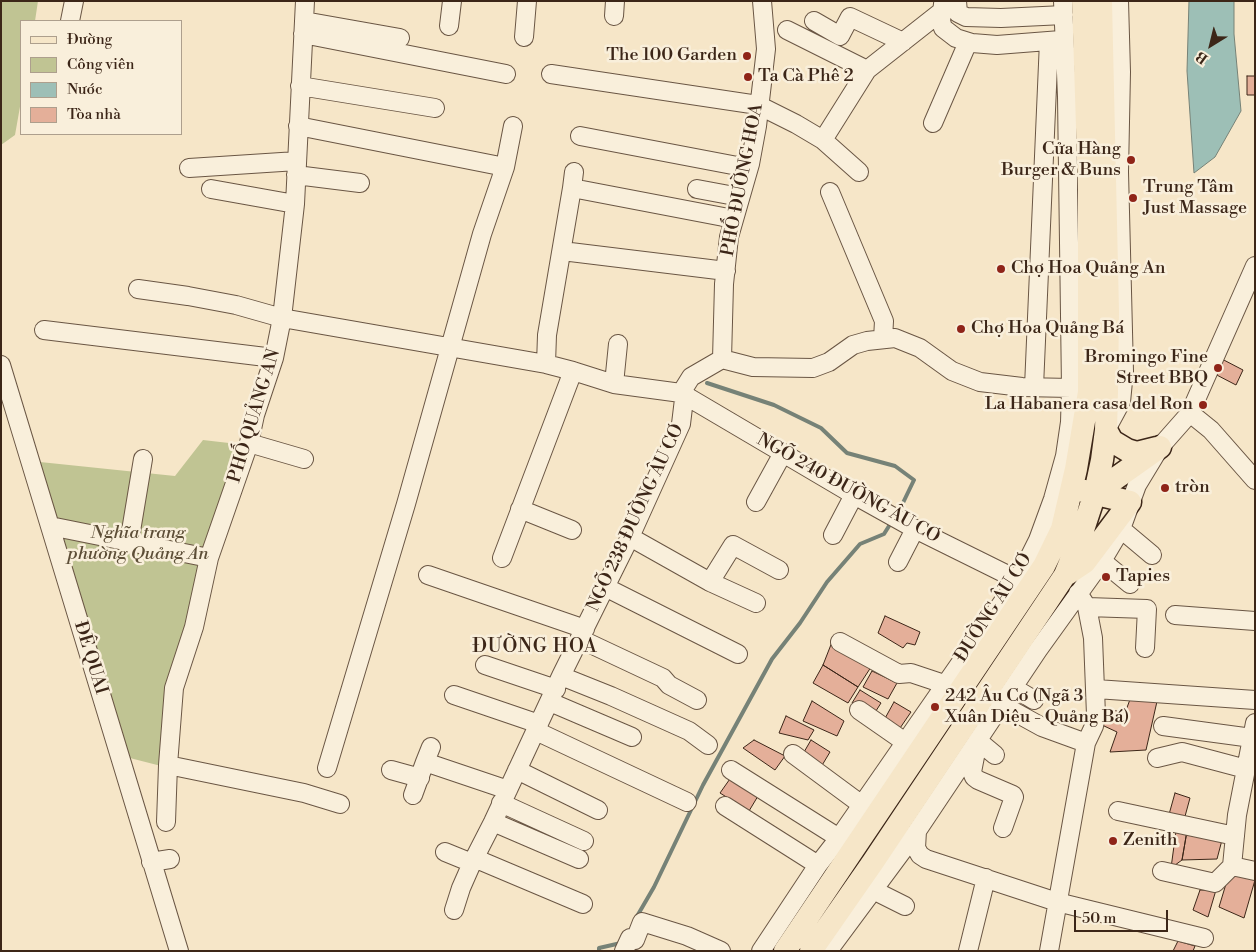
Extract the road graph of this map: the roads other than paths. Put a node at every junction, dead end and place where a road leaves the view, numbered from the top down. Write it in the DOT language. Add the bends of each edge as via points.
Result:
graph roads {
  1 [pos="74,1"];
  2 [pos="305,1"];
  3 [pos="452,1"];
  4 [pos="527,1"];
  5 [pos="762,1"];
  6 [pos="957,1"];
  7 [pos="1083,1"];
  8 [pos="1101,1"];
  9 [pos="1119,1"];
  10 [pos="942,4"];
  11 [pos="1064,8"];
  12 [pos="70,20"];
  13 [pos="814,21"];
  14 [pos="449,26"];
  15 [pos="303,28"];
  16 [pos="787,30"];
  17 [pos="524,37"];
  18 [pos="400,38"];
  19 [pos="1066,39"];
  20 [pos="903,42"];
  21 [pos="968,42"];
  22 [pos="867,70"];
  23 [pos="506,74"];
  24 [pos="551,74"];
  25 [pos="300,86"];
  26 [pos="758,105"];
  27 [pos="435,108"];
  28 [pos="933,123"];
  29 [pos="298,126"];
  30 [pos="512,126"];
  31 [pos="580,136"];
  32 [pos="823,140"];
  33 [pos="1096,142"];
  34 [pos="505,167"];
  35 [pos="189,168"];
  36 [pos="296,168"];
  37 [pos="748,168"];
  38 [pos="859,172"];
  39 [pos="360,183"];
  40 [pos="211,189"];
  41 [pos="697,189"];
  42 [pos="830,192"];
  43 [pos="740,197"];
  44 [pos="295,204"];
  45 [pos="734,219"];
  46 [pos="562,251"];
  47 [pos="1255,266"];
  48 [pos="726,270"];
  49 [pos="138,289"];
  50 [pos="282,318"];
  51 [pos="44,330"];
  52 [pos="883,339"];
  53 [pos="618,344"];
  54 [pos="451,347"];
  55 [pos="274,358"];
  56 [pos="722,359"];
  57 [pos="546,364"];
  58 [pos="1,365"];
  59 [pos="573,371"];
  60 [pos="614,384"];
  61 [pos="1034,387"];
  62 [pos="1080,390"];
  63 [pos="681,393"];
  64 [pos="1190,413"];
  65 [pos="1106,430"];
  66 [pos="249,443"];
  67 [pos="1160,448"];
  68 [pos="783,454"];
  69 [pos="143,459"];
  70 [pos="304,459"];
  71 [pos="1255,480"];
  72 [pos="1072,489"];
  73 [pos="1095,493"];
  74 [pos="854,495"];
  75 [pos="756,502"];
  76 [pos="1130,502"];
  77 [pos="520,509"];
  78 [pos="50,526"];
  79 [pos="916,529"];
  80 [pos="1121,529"];
  81 [pos="572,530"];
  82 [pos="833,535"];
  83 [pos="630,537"];
  84 [pos="129,543"];
  85 [pos="1152,555"];
  86 [pos="209,558"];
  87 [pos="502,558"];
  88 [pos="1102,561"];
  89 [pos="898,562"];
  90 [pos="779,570"];
  91 [pos="428,575"];
  92 [pos="1018,580"];
  93 [pos="710,582"];
  94 [pos="1130,584"];
  95 [pos="606,587"];
  96 [pos="1076,592"];
  97 [pos="756,603"];
  98 [pos="1175,614"];
  99 [pos="1255,621"];
  100 [pos="583,634"];
  101 [pos="840,642"];
  102 [pos="1145,648"];
  103 [pos="738,654"];
  104 [pos="485,665"];
  105 [pos="944,684"];
  106 [pos="1014,688"];
  107 [pos="556,689"];
  108 [pos="1096,689"];
  109 [pos="454,695"];
  110 [pos="697,700"];
  111 [pos="1034,700"];
  112 [pos="1255,700"];
  113 [pos="1002,705"];
  114 [pos="858,710"];
  115 [pos="1163,726"];
  116 [pos="538,728"];
  117 [pos="1253,730"];
  118 [pos="632,737"];
  119 [pos="977,740"];
  120 [pos="905,742"];
  121 [pos="1086,743"];
  122 [pos="708,745"];
  123 [pos="793,754"];
  124 [pos="995,756"];
  125 [pos="1157,758"];
  126 [pos="425,762"];
  127 [pos="168,765"];
  128 [pos="327,768"];
  129 [pos="1246,769"];
  130 [pos="391,770"];
  131 [pos="517,770"];
  132 [pos="731,770"];
  133 [pos="413,795"];
  134 [pos="504,797"];
  135 [pos="687,802"];
  136 [pos="340,804"];
  137 [pos="862,805"];
  138 [pos="725,806"];
  139 [pos="598,810"];
  140 [pos="1118,811"];
  141 [pos="166,822"];
  142 [pos="493,822"];
  143 [pos="1004,828"];
  144 [pos="917,831"];
  145 [pos="1235,836"];
  146 [pos="584,841"];
  147 [pos="846,843"];
  148 [pos="445,852"];
  149 [pos="170,859"];
  150 [pos="579,859"];
  151 [pos="473,860"];
  152 [pos="151,862"];
  153 [pos="873,862"];
  154 [pos="818,865"];
  155 [pos="1232,866"];
  156 [pos="1162,871"];
  157 [pos="1255,871"];
  158 [pos="986,878"];
  159 [pos="873,890"];
  160 [pos="1057,902"];
  161 [pos="583,904"];
  162 [pos="905,906"];
  163 [pos="454,910"];
  164 [pos="1204,938"];
  165 [pos="179,951"];
  166 [pos="624,951"];
  167 [pos="722,951"];
  168 [pos="761,951"];
  169 [pos="785,951"];
  170 [pos="811,951"];
  171 [pos="828,951"];
  172 [pos="968,951"];
  173 [pos="1050,951"];
  1 -- 12 [label="street"];
  2 -- 15 [label="street, PHỐ QUẢNG AN"];
  3 -- 14 [label="street"];
  4 -- 17 [label="street"];
  5 -- 26 [label="street, PHỐ ĐƯỜNG HOA" via="766,49"];
  6 -- 11 [label="street" via="958,13 966,17 1001,18"];
  7 -- 19 [label="main road, ĐƯỜNG ÂU CƠ"];
  8 -- 33 [label="main road, ĐƯỜNG ÂU CƠ"];
  9 -- 65 [label="street, ĐƯỜNG ÂU CƠ" via="1124,371 1121,402"];
  10 -- 20 [label="street"];
  10 -- 21 [label="street" via="943,28"];
  11 -- 19 [label="street, ĐƯỜNG ÂU CƠ"];
  13 -- 20 [label="street" via="840,36 850,17"];
  15 -- 18 [label="street"];
  15 -- 23 [label="street"];
  15 -- 25 [label="street, PHỐ QUẢNG AN"];
  16 -- 22 [label="street"];
  19 -- 21 [label="street" via="997,45"];
  19 -- 33 [label="main road, ĐƯỜNG ÂU CƠ"];
  19 -- 61 [label="street" via="1044,186"];
  19 -- 62 [label="street, ĐƯỜNG ÂU CƠ"];
  20 -- 22 [label="street"];
  21 -- 28 [label="street"];
  22 -- 32 [label="street"];
  24 -- 26 [label="street"];
  25 -- 27 [label="street"];
  25 -- 29 [label="street, PHỐ QUẢNG AN"];
  26 -- 32 [label="street"];
  26 -- 37 [label="street, PHỐ ĐƯỜNG HOA"];
  29 -- 34 [label="street"];
  29 -- 36 [label="street, PHỐ QUẢNG AN"];
  30 -- 34 [label="street"];
  31 -- 37 [label="street"];
  32 -- 38 [label="street"];
  33 -- 62 [label="main road, ĐƯỜNG ÂU CƠ"];
  33 -- 65 [label="main road, ĐƯỜNG ÂU CƠ" via="1108,312"];
  34 -- 54 [label="street" via="482,234"];
  35 -- 36 [label="street"];
  36 -- 39 [label="street"];
  36 -- 44 [label="street, PHỐ QUẢNG AN"];
  37 -- 43 [label="street, PHỐ ĐƯỜNG HOA"];
  40 -- 44 [label="street"];
  41 -- 43 [label="street"];
  42 -- 52 [label="street" via="884,321"];
  43 -- 45 [label="street, PHỐ ĐƯỜNG HOA"];
  44 -- 50 [label="street, PHỐ QUẢNG AN"];
  45 -- 46 [label="street" via="573,180"];
  45 -- 48 [label="street, PHỐ ĐƯỜNG HOA"];
  46 -- 48 [label="street"];
  46 -- 57 [label="street" via="547,335"];
  47 -- 64 [label="street, ĐƯỜNG ÂU CƠ"];
  48 -- 56 [label="street, PHỐ ĐƯỜNG HOA"];
  49 -- 50 [label="street" via="236,305"];
  50 -- 54 [label="street"];
  50 -- 55 [label="street, PHỐ QUẢNG AN"];
  51 -- 55 [label="street"];
  52 -- 56 [label="street" via="853,345 829,362 813,368 753,366"];
  52 -- 61 [label="street" via="909,342 952,370 980,382"];
  53 -- 60 [label="street"];
  54 -- 57 [label="street"];
  54 -- 128 [label="street"];
  55 -- 66 [label="street, PHỐ QUẢNG AN"];
  56 -- 63 [label="street" via="691,377"];
  57 -- 59 [label="street"];
  58 -- 78 [label="street, ĐÊ QUAI"];
  59 -- 60 [label="street"];
  59 -- 77 [label="street"];
  60 -- 63 [label="street"];
  61 -- 62 [label="street"];
  62 -- 72 [label="main road, ĐƯỜNG ÂU CƠ"];
  62 -- 92 [label="street, ĐƯỜNG ÂU CƠ" via="1053,499"];
  63 -- 68 [label="street, NGÕ 240 ĐƯỜNG ÂU CƠ"];
  63 -- 83 [label="street, NGÕ 238 ĐƯỜNG ÂU CƠ" via="684,399 681,424"];
  64 -- 67 [label="street, ĐƯỜNG ÂU CƠ"];
  64 -- 71 [label="street" via="1211,430"];
  65 -- 67 [label="main road" via="1116,444 1132,452"];
  65 -- 73 [label="main road, ĐƯỜNG ÂU CƠ"];
  66 -- 70 [label="street"];
  66 -- 86 [label="street, PHỐ QUẢNG AN"];
  67 -- 73 [label="main road"];
  67 -- 76 [label="street, ĐƯỜNG ÂU CƠ"];
  68 -- 74 [label="street, NGÕ 240 ĐƯỜNG ÂU CƠ"];
  68 -- 75 [label="street"];
  69 -- 84 [label="street"];
  72 -- 73 [label="main road"];
  72 -- 147 [label="main road, ĐƯỜNG ÂU CƠ" via="1062,529 1044,566"];
  73 -- 76 [label="main road"];
  73 -- 96 [label="main road, ĐƯỜNG ÂU CƠ" via="1080,539"];
  74 -- 79 [label="street, NGÕ 240 ĐƯỜNG ÂU CƠ"];
  74 -- 82 [label="street"];
  76 -- 80 [label="street, ĐƯỜNG ÂU CƠ"];
  76 -- 96 [label="main road" via="1085,562"];
  77 -- 81 [label="street"];
  77 -- 87 [label="street"];
  78 -- 84 [label="street"];
  78 -- 152 [label="street, ĐÊ QUAI"];
  79 -- 89 [label="street"];
  79 -- 92 [label="street, NGÕ 240 ĐƯỜNG ÂU CƠ"];
  80 -- 85 [label="street"];
  80 -- 88 [label="street, ĐƯỜNG ÂU CƠ"];
  83 -- 93 [label="street"];
  83 -- 95 [label="street, NGÕ 238 ĐƯỜNG ÂU CƠ"];
  84 -- 86 [label="street"];
  86 -- 127 [label="street, PHỐ QUẢNG AN" via="194,627 174,688"];
  88 -- 94 [label="street"];
  88 -- 96 [label="street, ĐƯỜNG ÂU CƠ"];
  90 -- 93 [label="street" via="733,545"];
  91 -- 100 [label="street"];
  92 -- 105 [label="street, ĐƯỜNG ÂU CƠ"];
  93 -- 97 [label="street"];
  95 -- 100 [label="street, NGÕ 238 ĐƯỜNG ÂU CƠ"];
  95 -- 103 [label="street"];
  96 -- 102 [label="street" via="1147,609"];
  96 -- 106 [label="street, ĐƯỜNG ÂU CƠ"];
  96 -- 108 [label="street" via="1094,638"];
  96 -- 153 [label="main road, ĐƯỜNG ÂU CƠ"];
  98 -- 99 [label="street"];
  100 -- 107 [label="street, NGÕ 238 ĐƯỜNG ÂU CƠ"];
  100 -- 110 [label="street"];
  101 -- 105 [label="street" via="899,674 911,673"];
  104 -- 107 [label="street"];
  105 -- 120 [label="street, ĐƯỜNG ÂU CƠ"];
  106 -- 111 [label="street"];
  106 -- 113 [label="street, ĐƯỜNG ÂU CƠ"];
  107 -- 116 [label="street, NGÕ 238 ĐƯỜNG ÂU CƠ"];
  107 -- 118 [label="street"];
  107 -- 122 [label="street" via="611,696 689,732"];
  108 -- 112 [label="street"];
  108 -- 121 [label="street" via="1095,720"];
  109 -- 116 [label="street"];
  113 -- 119 [label="street, ĐƯỜNG ÂU CƠ"];
  113 -- 121 [label="street" via="1042,727"];
  114 -- 120 [label="street"];
  115 -- 117 [label="street"];
  116 -- 131 [label="street, NGÕ 238 ĐƯỜNG ÂU CƠ"];
  116 -- 135 [label="street"];
  117 -- 129 [label="street"];
  119 -- 124 [label="street"];
  119 -- 143 [label="street" via="974,777 1014,795"];
  119 -- 144 [label="street, ĐƯỜNG ÂU CƠ"];
  120 -- 137 [label="street, ĐƯỜNG ÂU CƠ"];
  121 -- 160 [label="street"];
  123 -- 137 [label="street"];
  125 -- 129 [label="street" via="1182,752"];
  126 -- 130 [label="street"];
  126 -- 133 [label="street"];
  126 -- 134 [label="street"];
  127 -- 136 [label="street" via="304,793"];
  127 -- 141 [label="street, PHỐ QUẢNG AN"];
  129 -- 145 [label="street"];
  131 -- 134 [label="street, NGÕ 238 ĐƯỜNG ÂU CƠ"];
  131 -- 139 [label="street"];
  132 -- 147 [label="street"];
  134 -- 142 [label="street, NGÕ 238 ĐƯỜNG ÂU CƠ"];
  134 -- 146 [label="street"];
  137 -- 147 [label="street, ĐƯỜNG ÂU CƠ"];
  138 -- 154 [label="street"];
  140 -- 145 [label="street"];
  142 -- 150 [label="street"];
  142 -- 151 [label="street, NGÕ 238 ĐƯỜNG ÂU CƠ"];
  144 -- 158 [label="street" via="916,848 920,855"];
  144 -- 159 [label="street, ĐƯỜNG ÂU CƠ"];
  145 -- 155 [label="street"];
  147 -- 153 [label="main road"];
  147 -- 154 [label="street, ĐƯỜNG ÂU CƠ"];
  147 -- 169 [label="main road, ĐƯỜNG ÂU CƠ"];
  148 -- 151 [label="street"];
  149 -- 152 [label="street"];
  151 -- 161 [label="street"];
  151 -- 163 [label="street, NGÕ 238 ĐƯỜNG ÂU CƠ"];
  152 -- 165 [label="street, ĐÊ QUAI"];
  153 -- 170 [label="main road, ĐƯỜNG ÂU CƠ"];
  154 -- 168 [label="street, ĐƯỜNG ÂU CƠ"];
  155 -- 156 [label="street" via="1215,883"];
  155 -- 157 [label="street"];
  158 -- 160 [label="street"];
  158 -- 172 [label="street"];
  159 -- 162 [label="street"];
  159 -- 171 [label="street, ĐƯỜNG ÂU CƠ"];
  160 -- 164 [label="street"];
  160 -- 173 [label="street"];
  166 -- 167 [label="street" via="630,938 635,940 642,922"];
}
